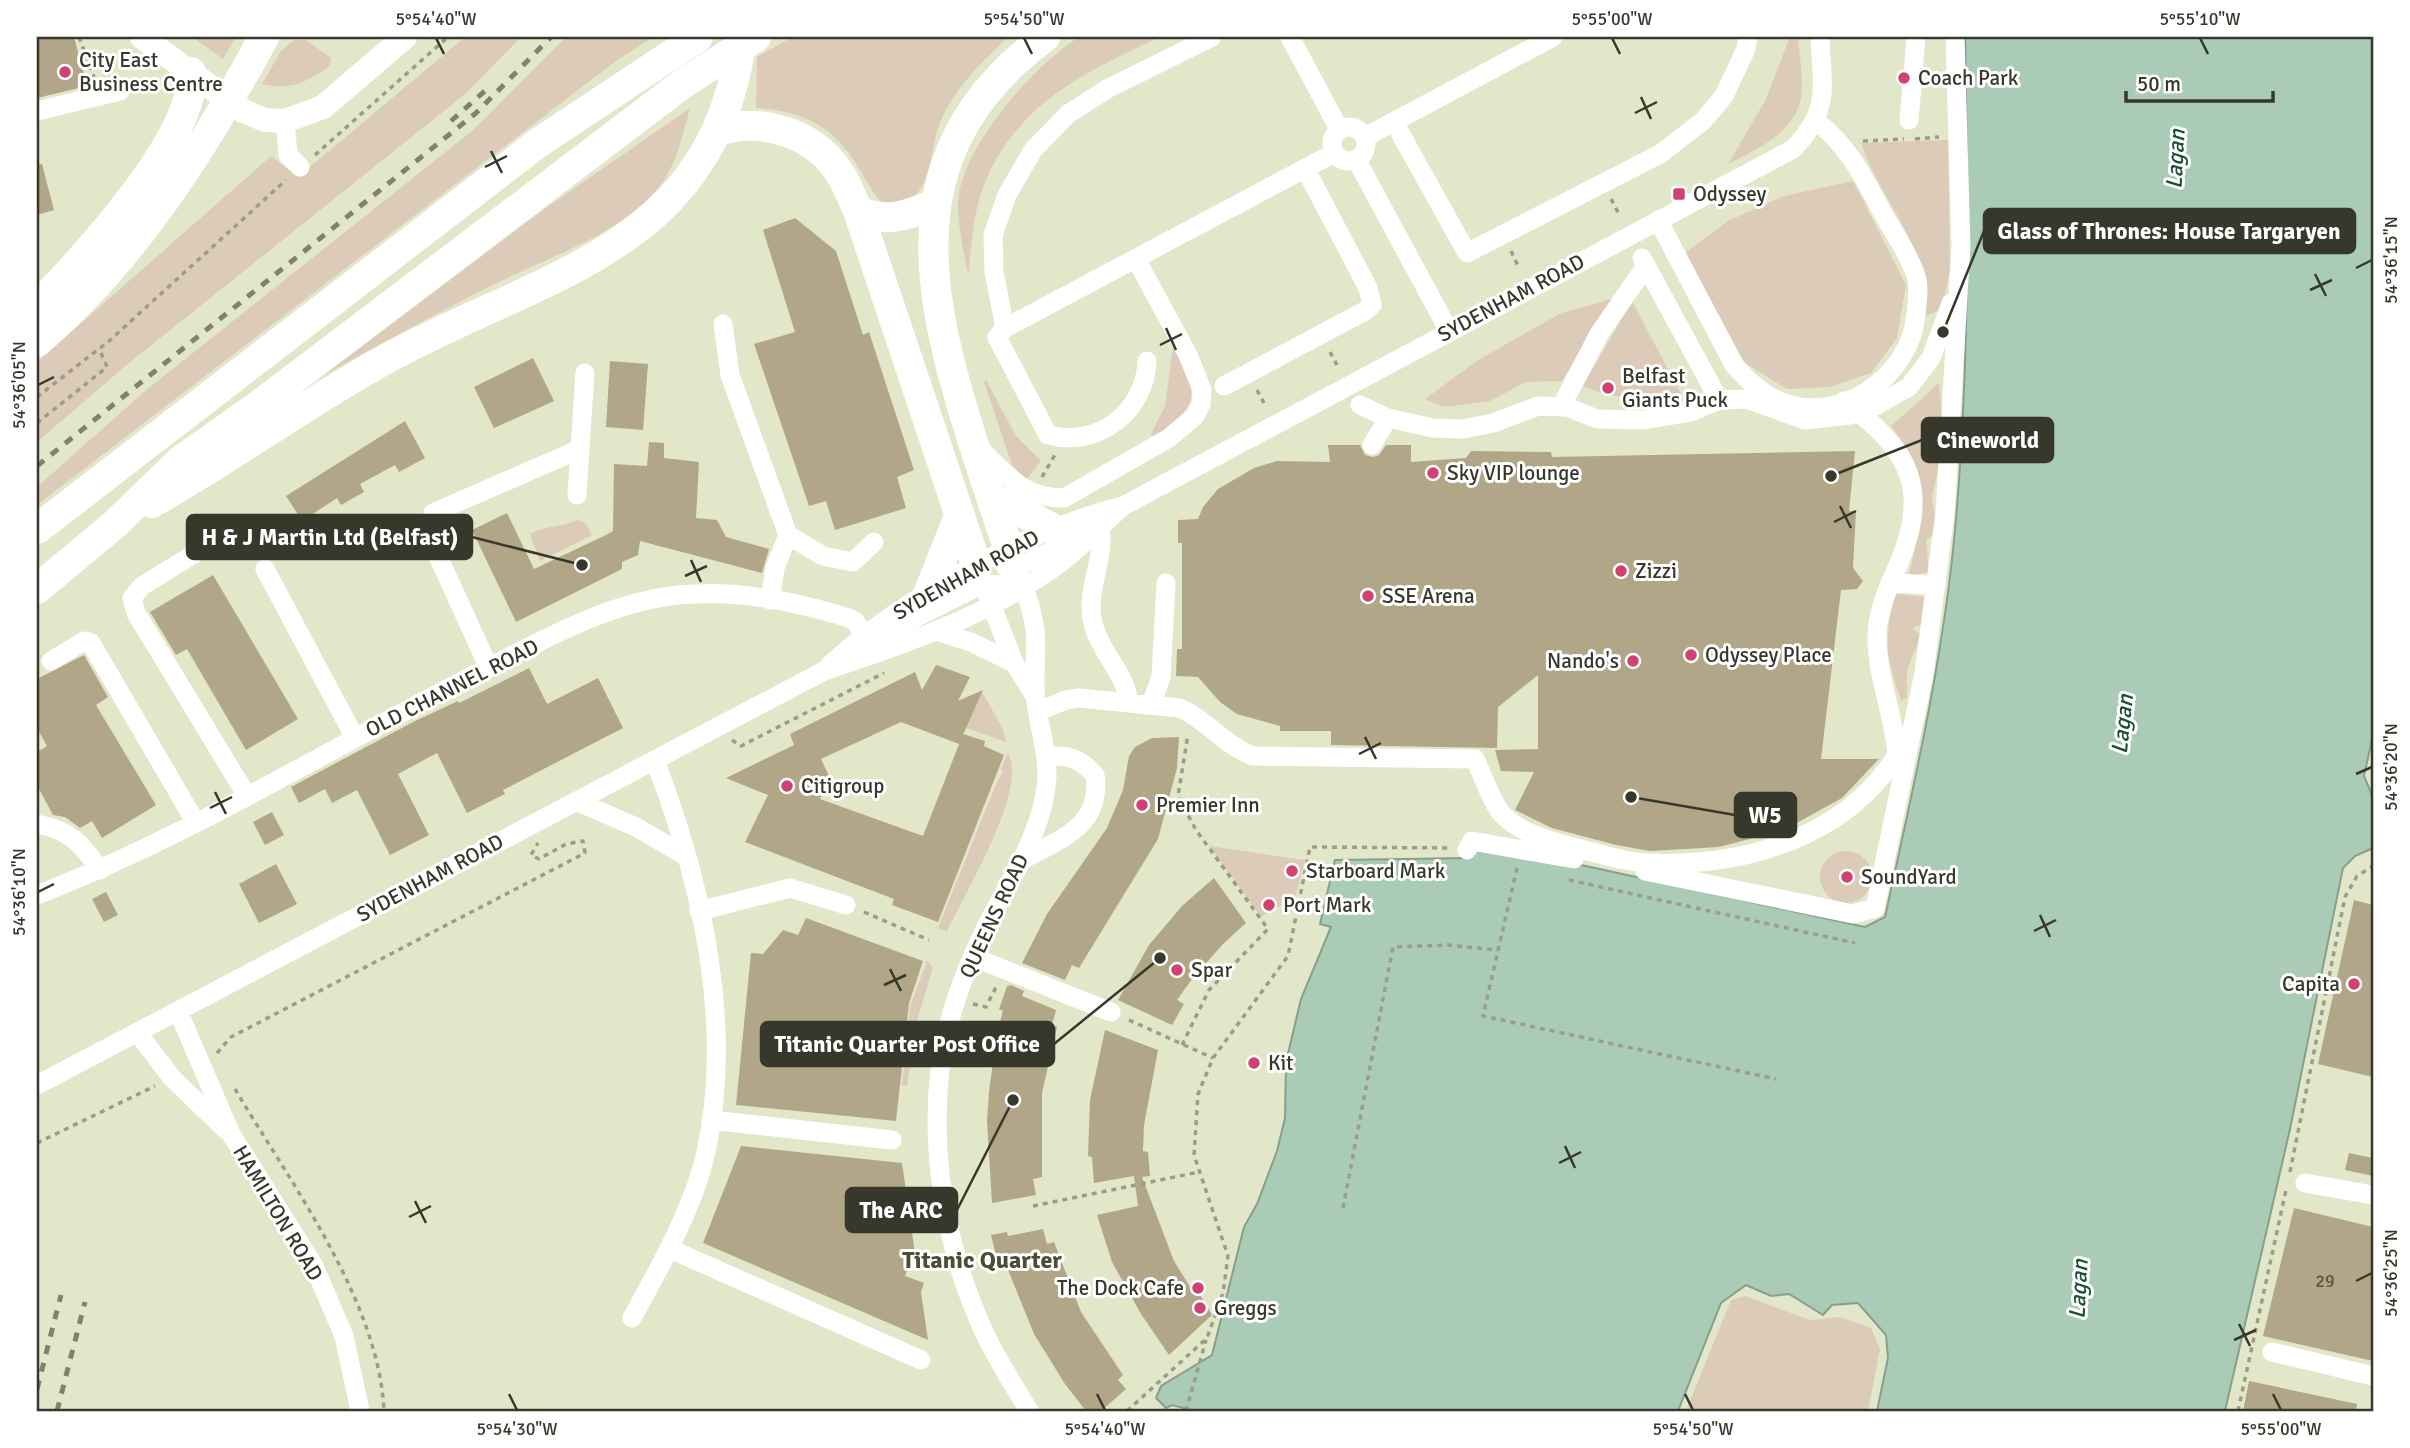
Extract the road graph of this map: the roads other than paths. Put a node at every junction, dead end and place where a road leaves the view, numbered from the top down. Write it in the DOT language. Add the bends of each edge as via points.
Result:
graph roads {
  1 [pos="142,37"];
  2 [pos="264,37"];
  3 [pos="405,37"];
  4 [pos="743,37"];
  5 [pos="756,37"];
  6 [pos="1045,37"];
  7 [pos="1213,37"];
  8 [pos="1290,37"];
  9 [pos="1553,37"];
  10 [pos="1748,37"];
  11 [pos="1820,37"];
  12 [pos="1916,37"];
  13 [pos="1955,37"];
  14 [pos="693,40"];
  15 [pos="191,72"];
  16 [pos="120,91"];
  17 [pos="37,111"];
  18 [pos="1909,120"];
  19 [pos="285,121"];
  20 [pos="1816,121"];
  21 [pos="1394,122"];
  22 [pos="1339,129"];
  23 [pos="719,131"];
  24 [pos="1365,137"];
  25 [pos="1334,153"];
  26 [pos="1356,159"];
  27 [pos="300,167"];
  28 [pos="1306,170"];
  29 [pos="934,204"];
  30 [pos="858,211"];
  31 [pos="1658,220"];
  32 [pos="1136,259"];
  33 [pos="1960,275"];
  34 [pos="37,306"];
  35 [pos="723,324"];
  36 [pos="1005,328"];
  37 [pos="1449,331"];
  38 [pos="37,342"];
  39 [pos="1147,361"];
  40 [pos="585,373"];
  41 [pos="1224,386"];
  42 [pos="1718,400"];
  43 [pos="1360,405"];
  44 [pos="1561,407"];
  45 [pos="1851,407"];
  46 [pos="1388,418"];
  47 [pos="973,442"];
  48 [pos="1372,445"];
  49 [pos="579,449"];
  50 [pos="577,495"];
  51 [pos="991,496"];
  52 [pos="959,516"];
  53 [pos="115,524"];
  54 [pos="1096,525"];
  55 [pos="1052,528"];
  56 [pos="37,529"];
  57 [pos="788,535"];
  58 [pos="874,542"];
  59 [pos="194,554"];
  60 [pos="1013,558"];
  61 [pos="265,569"];
  62 [pos="980,575"];
  63 [pos="1890,582"];
  64 [pos="1166,583"];
  65 [pos="1025,586"];
  66 [pos="1936,586"];
  67 [pos="37,589"];
  68 [pos="929,592"];
  69 [pos="770,600"];
  70 [pos="991,605"];
  71 [pos="939,632"];
  72 [pos="870,643"];
  73 [pos="51,661"];
  74 [pos="1014,663"];
  75 [pos="489,668"];
  76 [pos="824,671"];
  77 [pos="1129,702"];
  78 [pos="1037,704"];
  79 [pos="1151,705"];
  80 [pos="355,738"];
  81 [pos="1046,756"];
  82 [pos="655,760"];
  83 [pos="247,796"];
  84 [pos="576,801"];
  85 [pos="196,822"];
  86 [pos="37,824"];
  87 [pos="1467,850"];
  88 [pos="684,855"];
  89 [pos="1022,860"];
  90 [pos="100,870"];
  91 [pos="37,895"];
  92 [pos="846,905"];
  93 [pos="699,911"];
  94 [pos="973,957"];
  95 [pos="178,1010"];
  96 [pos="1111,1012"];
  97 [pos="136,1032"];
  98 [pos="37,1085"];
  99 [pos="711,1120"];
  100 [pos="231,1134"];
  101 [pos="892,1140"];
  102 [pos="2305,1183"];
  103 [pos="2373,1195"];
  104 [pos="670,1249"];
  105 [pos="632,1318"];
  106 [pos="2272,1352"];
  107 [pos="921,1360"];
  108 [pos="2373,1376"];
  109 [pos="1025,1410"];
  110 [pos="360,1411"];
  1 -- 15 [label="main road"];
  2 -- 38 [label="highway" via="201,146 145,226 104,276"];
  3 -- 19 [label="main road" via="323,107"];
  4 -- 23 [label="highway" via="737,78"];
  5 -- 53 [label="highway" via="685,82 180,461"];
  6 -- 29 [label="highway" via="1017,57 968,116"];
  7 -- 36 [label="street" via="1107,89 1068,114 1033,150 1007,195 993,235 994,272"];
  8 -- 22 [label="street"];
  9 -- 21 [label="street"];
  10 -- 21 [label="street" via="1724,96 1703,121 1660,154 1467,253"];
  11 -- 20 [label="street" via="1822,105"];
  12 -- 18 [label="street"];
  13 -- 33 [label="street"];
  14 -- 56 [label="highway" via="538,143"];
  15 -- 19 [label="main road" via="243,111 265,120"];
  15 -- 34 [label="highway" via="180,123 163,153 114,221"];
  16 -- 17 [label="street"];
  19 -- 27 [label="street" via="288,155"];
  20 -- 31 [label="street, SYDENHAM ROAD" via="1785,154"];
  20 -- 45 [label="street" via="1840,139 1917,277 1915,328 1902,360 1882,384"];
  21 -- 24 [label="street"];
  22 -- 24 [label="street" via="1354,127"];
  22 -- 25 [label="street" via="1332,137"];
  23 -- 30 [label="highway" via="756,124 807,139 839,172"];
  23 -- 53 [label="highway" via="678,190 643,227 612,249 386,359"];
  24 -- 26 [label="street" via="1365,150"];
  25 -- 26 [label="street" via="1344,160"];
  25 -- 28 [label="street"];
  26 -- 37 [label="street"];
  28 -- 32 [label="street"];
  28 -- 41 [label="street" via="1368,288 1372,305"];
  29 -- 30 [label="highway" via="901,218 876,219"];
  29 -- 47 [label="highway" via="937,307"];
  30 -- 52 [label="highway"];
  31 -- 37 [label="street, SYDENHAM ROAD"];
  31 -- 45 [label="street" via="1734,365 1752,385 1777,400 1803,406"];
  32 -- 36 [label="street"];
  32 -- 47 [label="street" via="1202,390 1195,416 1169,438 1064,498 1023,490"];
  33 -- 45 [label="street" via="1931,358 1909,387"];
  33 -- 66 [label="street"];
  35 -- 57 [label="street" via="730,375"];
  36 -- 39 [label="street" via="997,337 1048,435 1064,439 1086,436 1125,416 1146,381"];
  37 -- 54 [label="street, SYDENHAM ROAD" via="1123,506"];
  40 -- 49 [label="street"];
  42 -- 44 [label="street" via="1691,412 1644,420 1597,419"];
  42 -- 44 [label="street" via="1644,262"];
  42 -- 45 [label="street" via="1747,399 1805,420"];
  43 -- 46 [label="street"];
  44 -- 46 [label="street" via="1538,406 1463,429"];
  45 -- 63 [label="street" via="1885,434 1903,457 1912,484 1913,518"];
  46 -- 48 [label="street"];
  47 -- 51 [label="highway"];
  49 -- 50 [label="street"];
  49 -- 75 [label="street" via="433,513 437,554"];
  51 -- 55 [label="highway"];
  51 -- 60 [label="highway"];
  52 -- 62 [label="highway"];
  52 -- 68 [label="highway"];
  53 -- 67 [label="highway"];
  54 -- 55 [label="street, SYDENHAM ROAD"];
  54 -- 60 [label="street" via="1069,540"];
  54 -- 65 [label="street, SYDENHAM ROAD" via="1064,560"];
  54 -- 77 [label="street" via="1091,617 1100,643 1127,687"];
  55 -- 60 [label="street, SYDENHAM ROAD"];
  57 -- 58 [label="street" via="823,556 853,562"];
  57 -- 69 [label="street" via="775,568"];
  59 -- 83 [label="street" via="142,586 132,598 136,613"];
  60 -- 62 [label="street, SYDENHAM ROAD"];
  60 -- 65 [label="street, QUEENS ROAD"];
  61 -- 80 [label="street"];
  62 -- 65 [label="street"];
  62 -- 68 [label="street, SYDENHAM ROAD"];
  62 -- 70 [label="street, QUEENS ROAD"];
  62 -- 72 [label="street"];
  63 -- 66 [label="street"];
  63 -- 79 [label="street" via="1877,634 1897,755 1857,802 1828,823 1801,838 1742,857 1648,863 1609,858 1539,838 1502,815 1475,759 1253,756 1224,742 1191,712"];
  64 -- 79 [label="street" via="1161,677"];
  65 -- 70 [label="street, SYDENHAM ROAD"];
  65 -- 78 [label="street, QUEENS ROAD" via="1035,633"];
  66 -- 87 [label="street" via="1924,673 1875,908 1853,914 1472,841"];
  68 -- 72 [label="street, SYDENHAM ROAD"];
  69 -- 72 [label="street, OLD CHANNEL ROAD" via="849,618"];
  69 -- 75 [label="street, OLD CHANNEL ROAD" via="692,593 650,600 597,615"];
  70 -- 71 [label="street, SYDENHAM ROAD"];
  70 -- 74 [label="street, QUEENS ROAD"];
  71 -- 72 [label="street, SYDENHAM ROAD"];
  71 -- 74 [label="street"];
  72 -- 76 [label="street, SYDENHAM ROAD"];
  72 -- 76 [label="street, SYDENHAM ROAD" via="849,648"];
  73 -- 85 [label="street" via="84,641 91,643"];
  74 -- 78 [label="street, QUEENS ROAD"];
  75 -- 80 [label="street, OLD CHANNEL ROAD"];
  76 -- 82 [label="street, SYDENHAM ROAD"];
  77 -- 78 [label="street" via="1079,698"];
  77 -- 79 [label="street"];
  78 -- 81 [label="street, QUEENS ROAD"];
  80 -- 83 [label="street, OLD CHANNEL ROAD"];
  81 -- 89 [label="street, QUEENS ROAD" via="1044,795"];
  81 -- 89 [label="street" via="1068,755 1086,765 1095,775 1096,797 1077,830"];
  82 -- 84 [label="street, SYDENHAM ROAD"];
  82 -- 88 [label="street"];
  83 -- 85 [label="street, OLD CHANNEL ROAD"];
  84 -- 88 [label="street" via="646,831"];
  84 -- 95 [label="street, SYDENHAM ROAD"];
  85 -- 90 [label="street, OLD CHANNEL ROAD"];
  86 -- 90 [label="street" via="80,842"];
  88 -- 93 [label="street"];
  89 -- 94 [label="street, QUEENS ROAD"];
  90 -- 91 [label="street, OLD CHANNEL ROAD"];
  92 -- 93 [label="street" via="790,888"];
  93 -- 99 [label="street" via="715,1016 717,1070"];
  94 -- 96 [label="street"];
  94 -- 109 [label="street, QUEENS ROAD" via="953,1011 940,1069 938,1151 948,1230 967,1289"];
  95 -- 97 [label="street, SYDENHAM ROAD"];
  95 -- 100 [label="street, HAMILTON ROAD"];
  97 -- 98 [label="street, SYDENHAM ROAD"];
  97 -- 100 [label="street, HAMILTON ROAD" via="172,1078"];
  99 -- 101 [label="street"];
  99 -- 104 [label="street" via="705,1155"];
  100 -- 110 [label="street, HAMILTON ROAD" via="314,1266 344,1336"];
  102 -- 103 [label="street"];
  104 -- 105 [label="street"];
  104 -- 107 [label="street"];
  106 -- 108 [label="street"];
}
